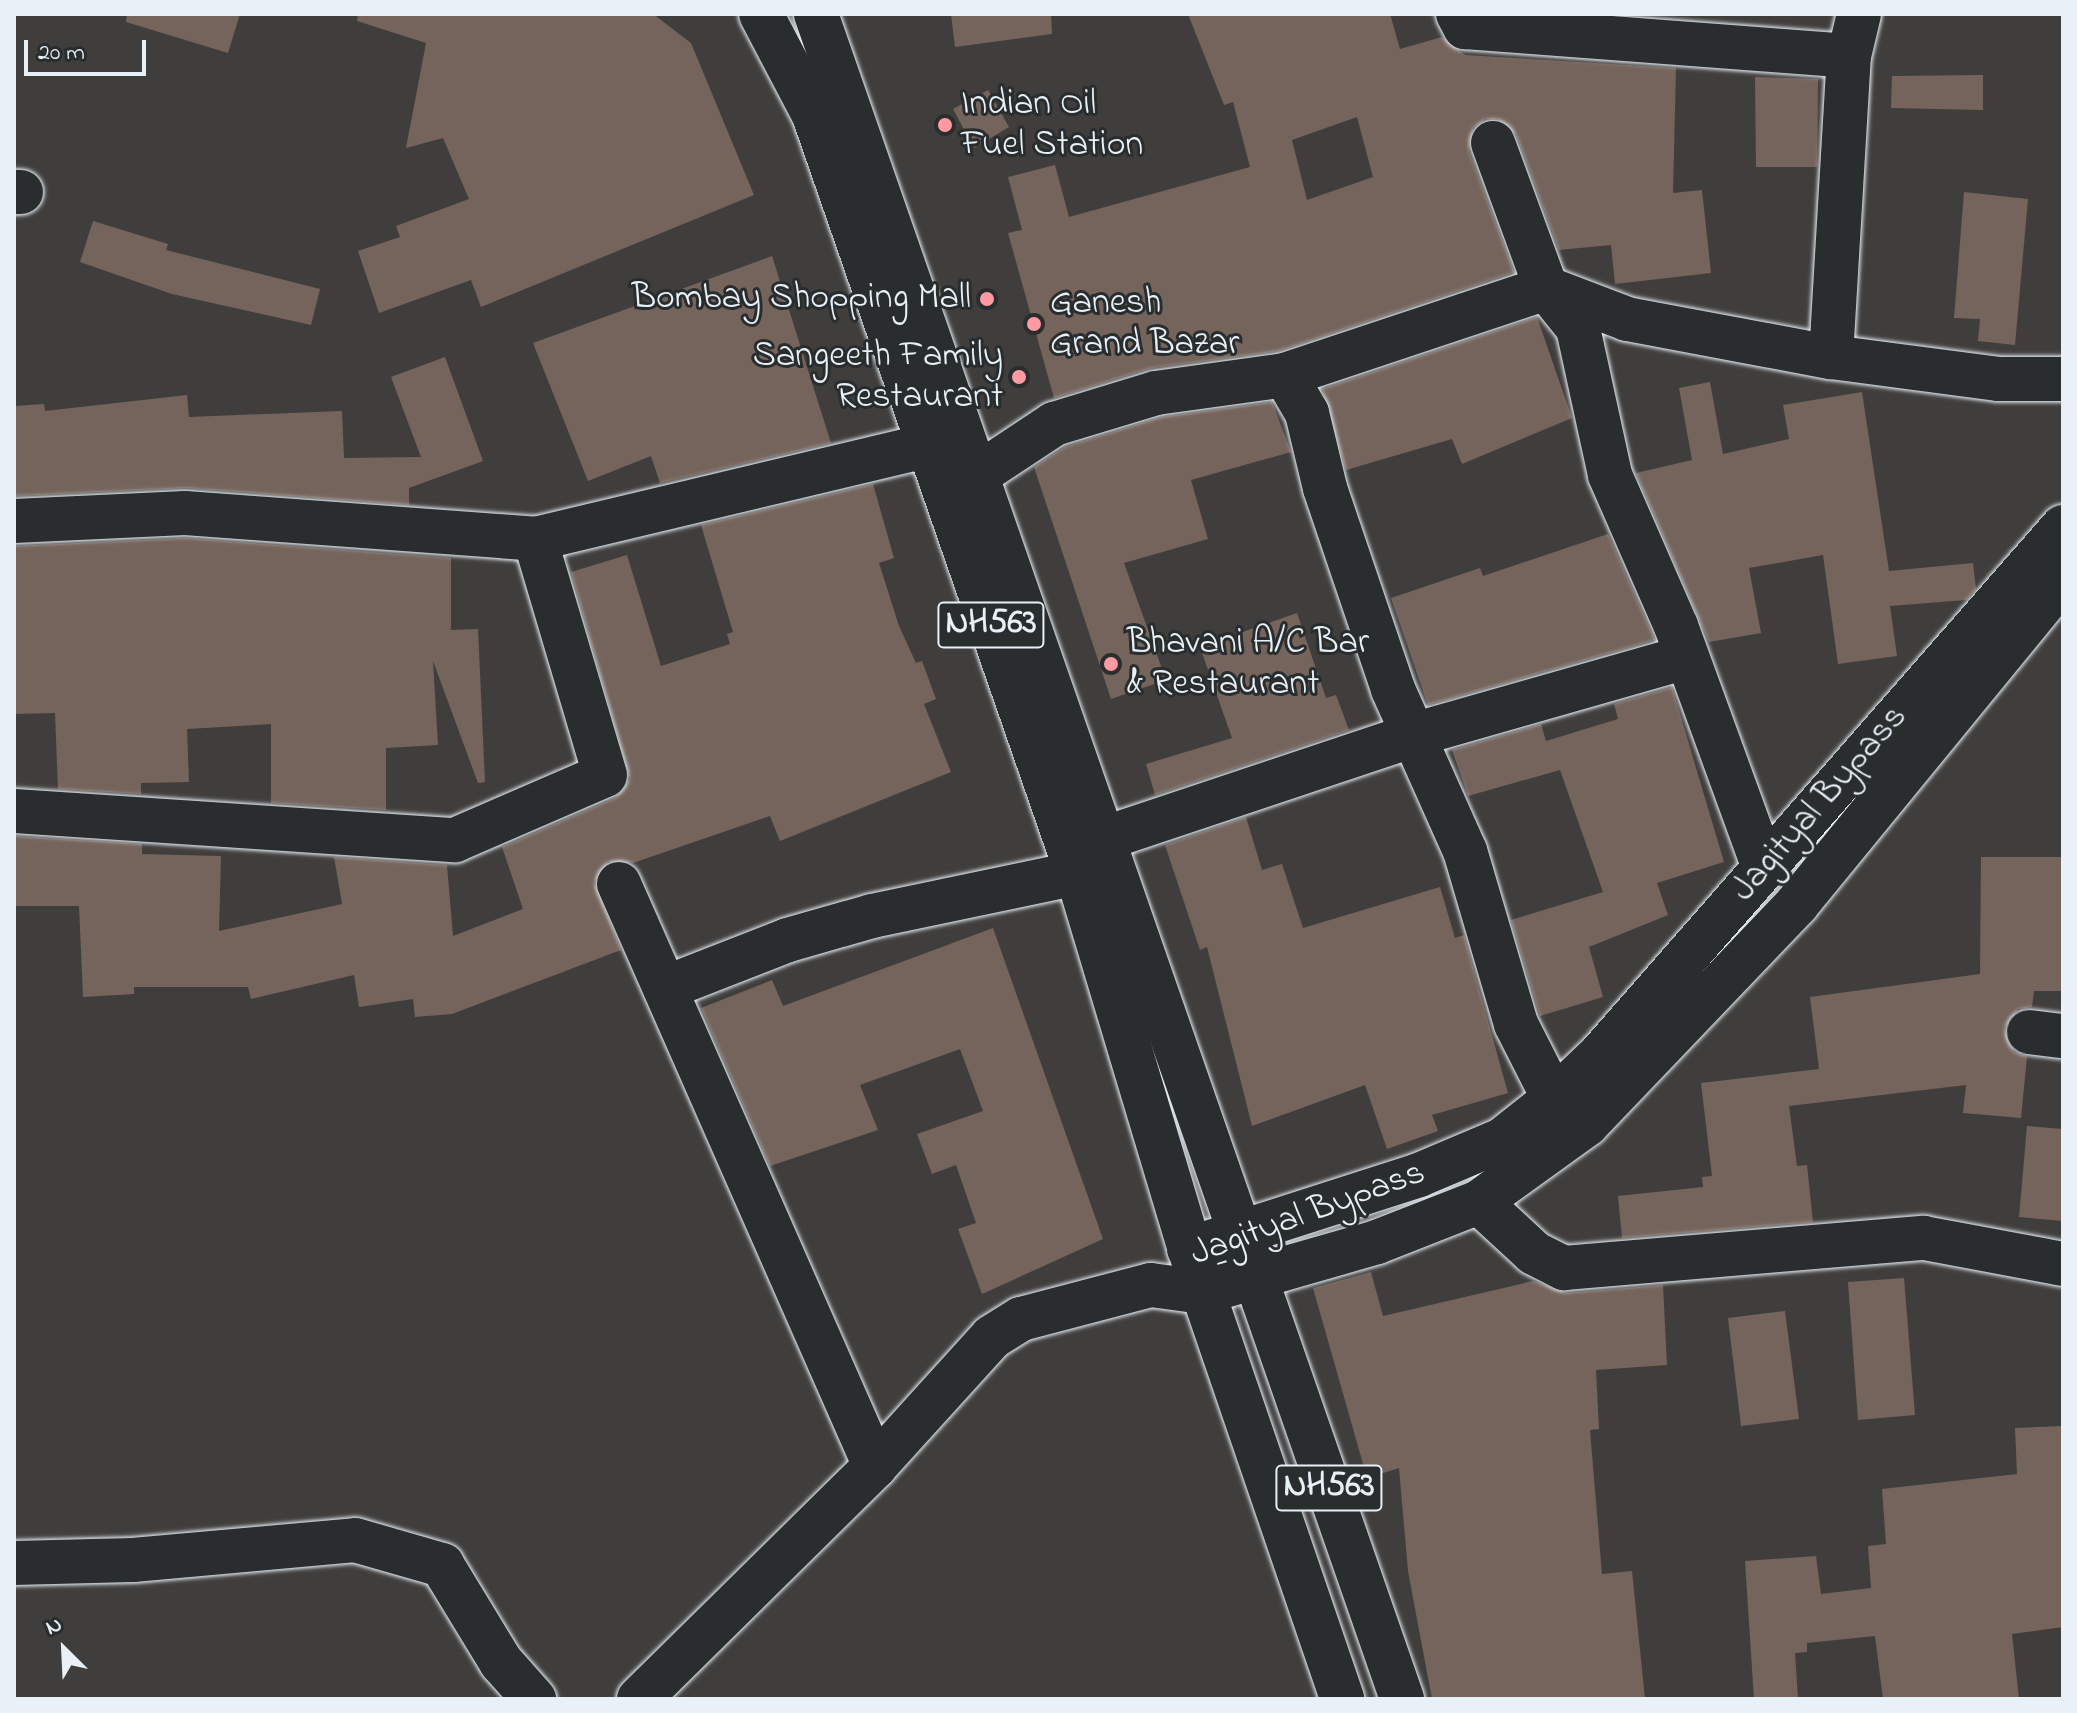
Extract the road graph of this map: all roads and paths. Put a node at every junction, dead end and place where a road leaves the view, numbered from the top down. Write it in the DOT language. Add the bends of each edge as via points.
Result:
graph roads {
  1 [pos="761,14"];
  2 [pos="816,14"];
  3 [pos="1458,14"];
  4 [pos="1859,14"];
  5 [pos="1849,56"];
  6 [pos="1493,143"];
  7 [pos="1546,288"];
  8 [pos="1831,357"];
  9 [pos="1285,375"];
  10 [pos="2063,379"];
  11 [pos="929,445"];
  12 [pos="980,473"];
  13 [pos="14,521"];
  14 [pos="2063,527"];
  15 [pos="535,539"];
  16 [pos="2063,579"];
  17 [pos="1684,658"];
  18 [pos="1413,735"];
  19 [pos="14,811"];
  20 [pos="1088,856"];
  21 [pos="1764,868"];
  22 [pos="619,884"];
  23 [pos="665,988"];
  24 [pos="1554,1099"];
  25 [pos="1479,1202"];
  26 [pos="1241,1234"];
  27 [pos="1189,1249"];
  28 [pos="2063,1264"];
  29 [pos="1257,1277"];
  30 [pos="1151,1285"];
  31 [pos="1203,1292"];
  32 [pos="875,1466"];
  33 [pos="14,1563"];
  34 [pos="534,1699"];
  35 [pos="639,1699"];
  36 [pos="1342,1699"];
  37 [pos="1402,1699"];
  1 -- 11 [label="main road, NH563" via="814,115"];
  2 -- 12 [label="main road, NH563"];
  3 -- 5 [label="main road" via="1465,27"];
  4 -- 5 [label="main road"];
  5 -- 8 [label="main road"];
  6 -- 7 [label="main road"];
  7 -- 8 [label="main road" via="1627,319"];
  7 -- 9 [label="main road"];
  7 -- 17 [label="main road" via="1578,328 1610,475"];
  8 -- 10 [label="main road" via="1998,379"];
  9 -- 12 [label="main road" via="1156,393 1054,424"];
  9 -- 18 [label="main road" via="1307,413 1325,488"];
  11 -- 15 [label="main road"];
  11 -- 20 [label="main road, NH563"];
  12 -- 20 [label="main road, NH563"];
  13 -- 15 [label="main road" via="185,513"];
  14 -- 21 [label="main road, Jagityal Bypass"];
  15 -- 19 [label="main road" via="605,775 455,840"];
  16 -- 25 [label="main road, Jagityal Bypass" via="1797,904 1657,1054 1587,1124"];
  17 -- 18 [label="main road"];
  17 -- 21 [label="main road"];
  18 -- 20 [label="main road"];
  18 -- 24 [label="main road" via="1465,851 1516,1024"];
  20 -- 23 [label="main road" via="788,940"];
  20 -- 26 [label="main road, NH563"];
  20 -- 27 [label="main road, NH563"];
  21 -- 24 [label="main road, Jagityal Bypass"];
  22 -- 23 [label="main road"];
  23 -- 32 [label="main road"];
  24 -- 26 [label="main road, Jagityal Bypass" via="1502,1140"];
  25 -- 28 [label="main road" via="1534,1253 1564,1268 1924,1238"];
  25 -- 29 [label="main road, Jagityal Bypass" via="1377,1242"];
  26 -- 27 [label="main road, Jagityal Bypass"];
  26 -- 29 [label="main road, NH563"];
  27 -- 30 [label="main road, Jagityal Bypass"];
  27 -- 31 [label="main road, NH563"];
  29 -- 31 [label="main road, Jagityal Bypass"];
  29 -- 37 [label="main road, NH563"];
  30 -- 31 [label="main road, Jagityal Bypass"];
  30 -- 32 [label="main road" via="1021,1319 992,1337"];
  31 -- 36 [label="main road, NH563"];
  32 -- 35 [label="main road"];
  33 -- 34 [label="main road" via="355,1540 442,1565 501,1662"];
}
